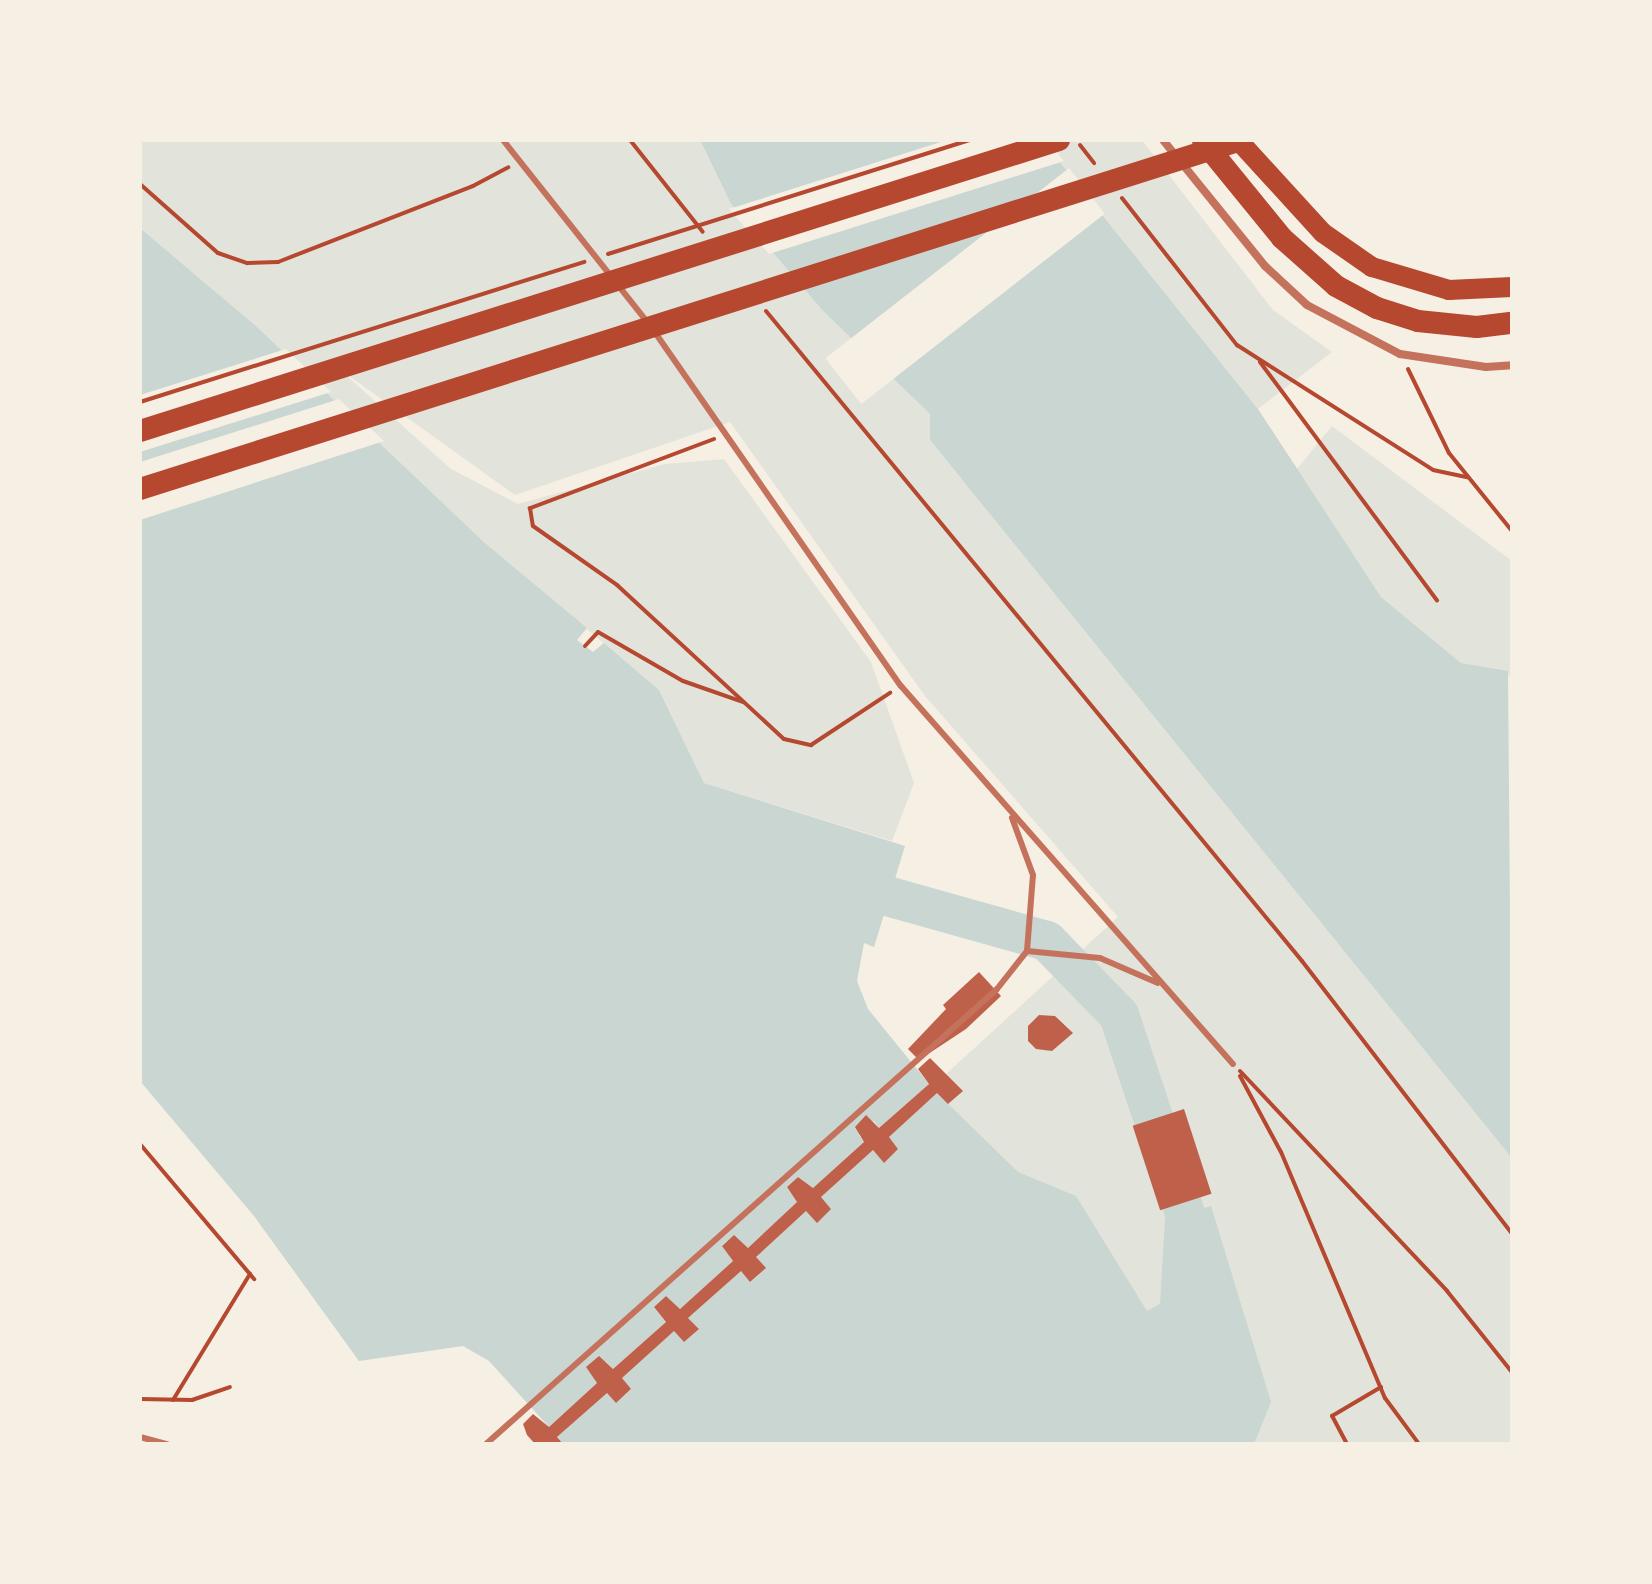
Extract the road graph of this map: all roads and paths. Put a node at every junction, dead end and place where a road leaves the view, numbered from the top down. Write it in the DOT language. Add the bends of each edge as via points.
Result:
graph roads {
  1 [pos="503,140"];
  2 [pos="630,140"];
  3 [pos="970,140"];
  4 [pos="1059,140"];
  5 [pos="1076,140"];
  6 [pos="1163,140"];
  7 [pos="1203,140"];
  8 [pos="1240,140"];
  9 [pos="520,160"];
  10 [pos="1104,176"];
  11 [pos="140,184"];
  12 [pos="1114,188"];
  13 [pos="706,236"];
  14 [pos="1512,287"];
  15 [pos="763,308"];
  16 [pos="1512,323"];
  17 [pos="1400,354"];
  18 [pos="1260,362"];
  19 [pos="1512,365"];
  20 [pos="140,402"];
  21 [pos="140,431"];
  22 [pos="724,436"];
  23 [pos="1467,477"];
  24 [pos="140,489"];
  25 [pos="1512,531"];
  26 [pos="1437,600"];
  27 [pos="585,646"];
  28 [pos="901,686"];
  29 [pos="746,703"];
  30 [pos="1011,814"];
  31 [pos="1027,951"];
  32 [pos="1161,984"];
  33 [pos="1233,1064"];
  34 [pos="140,1144"];
  35 [pos="1512,1234"];
  36 [pos="1512,1372"];
  37 [pos="230,1387"];
  38 [pos="1381,1387"];
  39 [pos="140,1399"];
  40 [pos="173,1400"];
  41 [pos="140,1437"];
  42 [pos="167,1444"];
  43 [pos="486,1444"];
  44 [pos="1347,1444"];
  45 [pos="1419,1444"];
  1 -- 9 [label="lane"];
  2 -- 13 [label="path"];
  3 -- 20 [label="path"];
  4 -- 21 [label="highway"];
  5 -- 10 [label="path"];
  6 -- 17 [label="street" via="1265,266 1307,305"];
  7 -- 16 [label="highway" via="1282,238 1336,286 1377,308 1418,321 1467,327"];
  8 -- 14 [label="highway" via="1323,233 1372,267 1449,290"];
  8 -- 24 [label="highway"];
  9 -- 11 [label="path" via="473,186 369,222 278,262 247,263 218,253"];
  9 -- 22 [label="lane" via="671,352"];
  12 -- 18 [label="path" via="1237,345"];
  15 -- 35 [label="path" via="1302,961"];
  17 -- 19 [label="street" via="1486,367"];
  17 -- 23 [label="path" via="1449,453"];
  18 -- 23 [label="path" via="1433,470"];
  18 -- 26 [label="path"];
  22 -- 28 [label="lane"];
  22 -- 29 [label="path" via="530,508 533,526 617,585"];
  23 -- 25 [label="path"];
  27 -- 29 [label="path" via="598,632 683,681"];
  28 -- 29 [label="path" via="811,745 784,739"];
  28 -- 30 [label="lane"];
  30 -- 31 [label="lane" via="1033,875"];
  30 -- 32 [label="lane"];
  31 -- 32 [label="lane" via="1100,958"];
  31 -- 43 [label="lane" via="997,989"];
  32 -- 33 [label="lane"];
  33 -- 36 [label="path" via="1447,1291"];
  33 -- 38 [label="path" via="1281,1152"];
  34 -- 40 [label="path" via="252,1276"];
  37 -- 40 [label="path"];
  38 -- 44 [label="path" via="1332,1416"];
  38 -- 45 [label="path"];
  39 -- 40 [label="path"];
  41 -- 42 [label="lane"];
}
